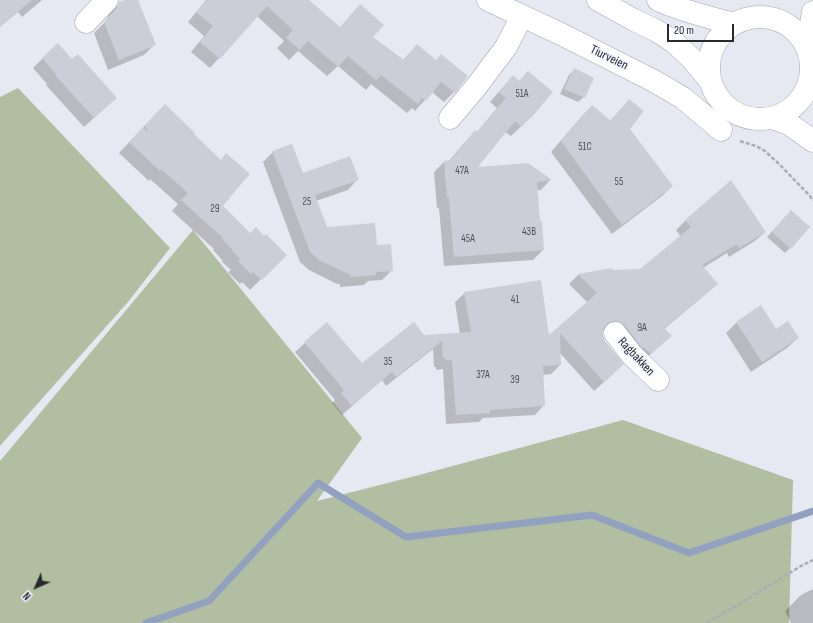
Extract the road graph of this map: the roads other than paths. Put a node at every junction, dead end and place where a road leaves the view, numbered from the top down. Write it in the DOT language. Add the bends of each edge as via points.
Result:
graph roads {
  1 [pos="107,0"];
  2 [pos="488,0"];
  3 [pos="598,0"];
  4 [pos="658,0"];
  5 [pos="764,0"];
  6 [pos="813,12"];
  7 [pos="522,16"];
  8 [pos="741,21"];
  9 [pos="86,22"];
  10 [pos="810,58"];
  11 [pos="711,82"];
  12 [pos="450,118"];
  13 [pos="772,118"];
  14 [pos="721,130"];
  15 [pos="813,141"];
  16 [pos="615,333"];
  17 [pos="658,380"];
  1 -- 9 [label="main road"];
  2 -- 7 [label="main road, Tiurveien"];
  3 -- 11 [label="main road" via="674,42"];
  4 -- 8 [label="main road" via="676,8"];
  5 -- 8 [label="main road"];
  6 -- 10 [label="main road"];
  7 -- 12 [label="main road" via="506,47"];
  7 -- 14 [label="main road, Tiurveien" via="654,81 683,98"];
  8 -- 10 [label="main road" via="762,17 776,19 800,35"];
  8 -- 11 [label="main road" via="723,32 715,43 710,56"];
  10 -- 13 [label="main road" via="810,76 806,90 786,112"];
  11 -- 13 [label="main road" via="728,108 757,119"];
  13 -- 15 [label="main road" via="789,124"];
  16 -- 17 [label="main road, Ragbakken" via="632,355"];
}
